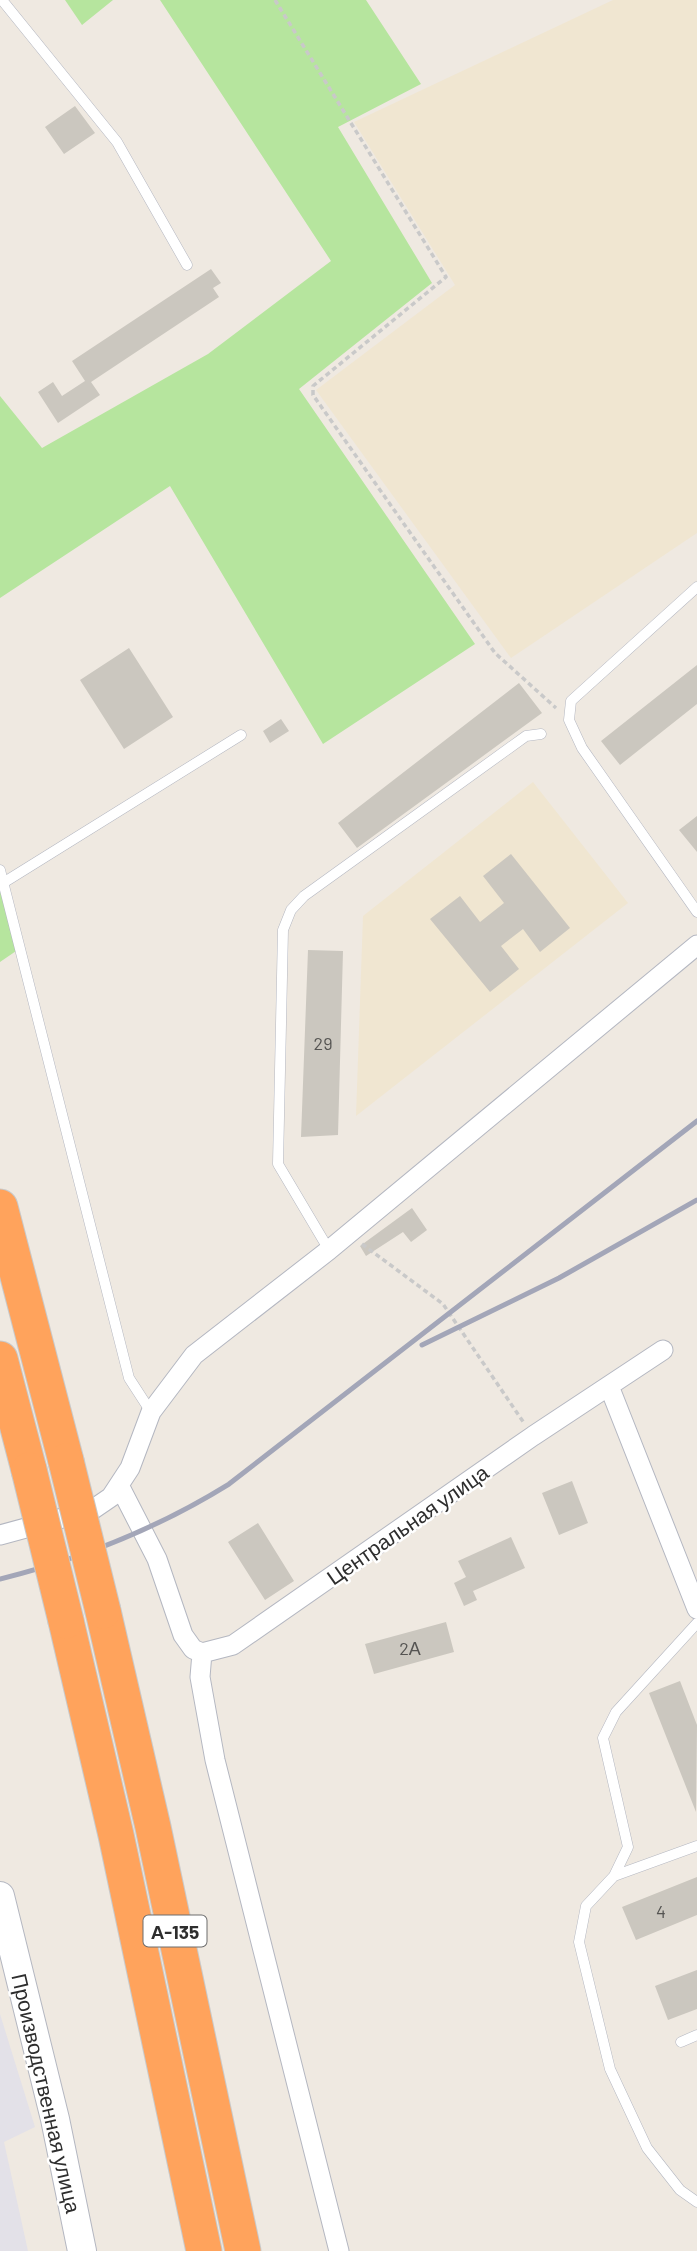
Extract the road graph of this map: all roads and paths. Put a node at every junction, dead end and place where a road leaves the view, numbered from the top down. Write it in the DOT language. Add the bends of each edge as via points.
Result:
graph roads {
  1 [pos="2,0"];
  2 [pos="275,0"];
  3 [pos="187,265"];
  4 [pos="697,587"];
  5 [pos="569,720"];
  6 [pos="242,734"];
  7 [pos="541,734"];
  8 [pos="0,870"];
  9 [pos="3,883"];
  10 [pos="697,912"];
  11 [pos="697,945"];
  12 [pos="0,1207"];
  13 [pos="348,1234"];
  14 [pos="329,1250"];
  15 [pos="663,1350"];
  16 [pos="0,1359"];
  17 [pos="609,1386"];
  18 [pos="152,1412"];
  19 [pos="533,1436"];
  20 [pos="120,1487"];
  21 [pos="0,1535"];
  22 [pos="697,1609"];
  23 [pos="697,1623"];
  24 [pos="202,1653"];
  25 [pos="697,1846"];
  26 [pos="614,1876"];
  27 [pos="0,1896"];
  28 [pos="697,2035"];
  29 [pos="681,2042"];
  30 [pos="697,2202"];
  31 [pos="82,2251"];
  32 [pos="204,2251"];
  33 [pos="243,2251"];
  34 [pos="339,2251"];
  1 -- 3 [label="lane" via="117,142"];
  2 -- 5 [label="path" via="446,277 313,386 313,395 495,653"];
  4 -- 5 [label="lane" via="571,701"];
  5 -- 10 [label="lane" via="582,748"];
  6 -- 9 [label="lane"];
  7 -- 14 [label="lane" via="526,736 304,896 291,910 283,930 278,1164"];
  8 -- 9 [label="lane"];
  9 -- 18 [label="lane" via="129,1378"];
  11 -- 13 [label="street"];
  12 -- 33 [label="highway, А-135, bridge" via="103,1611"];
  13 -- 14 [label="street"];
  13 -- 19 [label="path" via="443,1304"];
  14 -- 18 [label="street" via="194,1355"];
  15 -- 17 [label="street, Центральная улица"];
  16 -- 32 [label="highway, А-135, bridge" via="116,1835"];
  17 -- 19 [label="street, Центральная улица"];
  17 -- 22 [label="street"];
  18 -- 20 [label="street"];
  19 -- 24 [label="street, Центральная улица" via="233,1645"];
  20 -- 21 [label="street" via="92,1510"];
  20 -- 24 [label="street" via="157,1559 183,1635"];
  23 -- 26 [label="lane" via="616,1712 603,1738 628,1847"];
  24 -- 34 [label="street" via="200,1677 215,1760"];
  25 -- 26 [label="lane"];
  26 -- 30 [label="lane" via="586,1906 579,1942 610,2069 647,2148 680,2190"];
  27 -- 31 [label="street, Производственная улица"];
  28 -- 29 [label="lane"];
}
